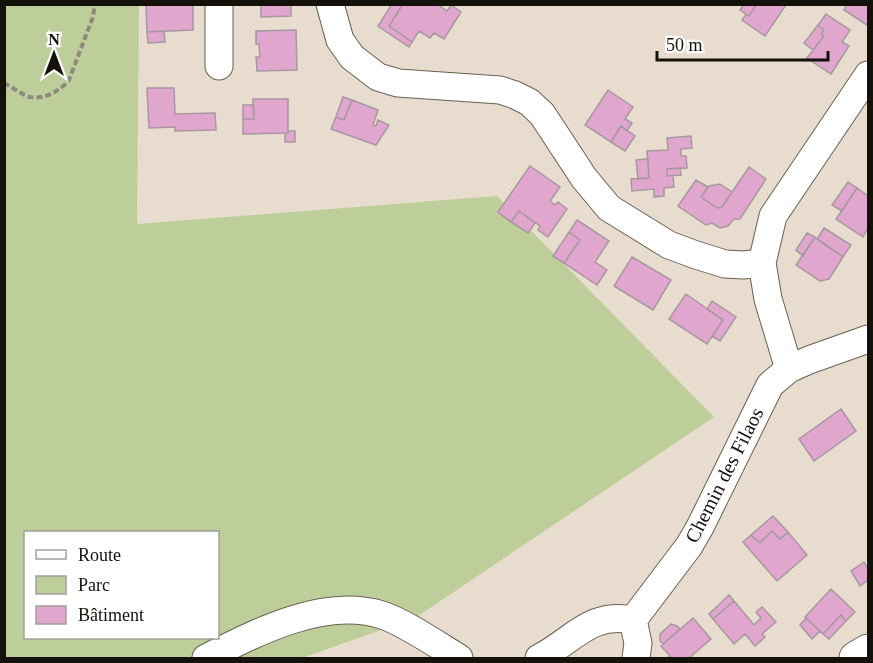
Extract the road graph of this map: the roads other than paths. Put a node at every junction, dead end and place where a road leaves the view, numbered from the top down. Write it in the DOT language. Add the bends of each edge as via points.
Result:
graph roads {
  1 [pos="219,4"];
  2 [pos="330,4"];
  3 [pos="219,66"];
  4 [pos="868,75"];
  5 [pos="762,263"];
  6 [pos="868,339"];
  7 [pos="789,369"];
  8 [pos="633,620"];
  9 [pos="868,651"];
  10 [pos="206,658"];
  11 [pos="459,658"];
  12 [pos="539,658"];
  13 [pos="636,658"];
  14 [pos="856,658"];
  1 -- 3 [label="street"];
  2 -- 5 [label="street" via="340,40 352,57 378,77 398,84 500,90 515,95 542,114 609,208 669,245 696,255 725,264"];
  4 -- 5 [label="street" via="773,216"];
  5 -- 7 [label="street" via="768,299"];
  6 -- 7 [label="street, Chemin des Filaos"];
  7 -- 8 [label="street, Chemin des Filaos" via="770,385 689,546"];
  8 -- 12 [label="street" via="617,617 592,624"];
  8 -- 13 [label="street" via="638,643"];
  9 -- 14 [label="street"];
  10 -- 11 [label="street" via="259,633 310,614 333,610 383,615"];
}
